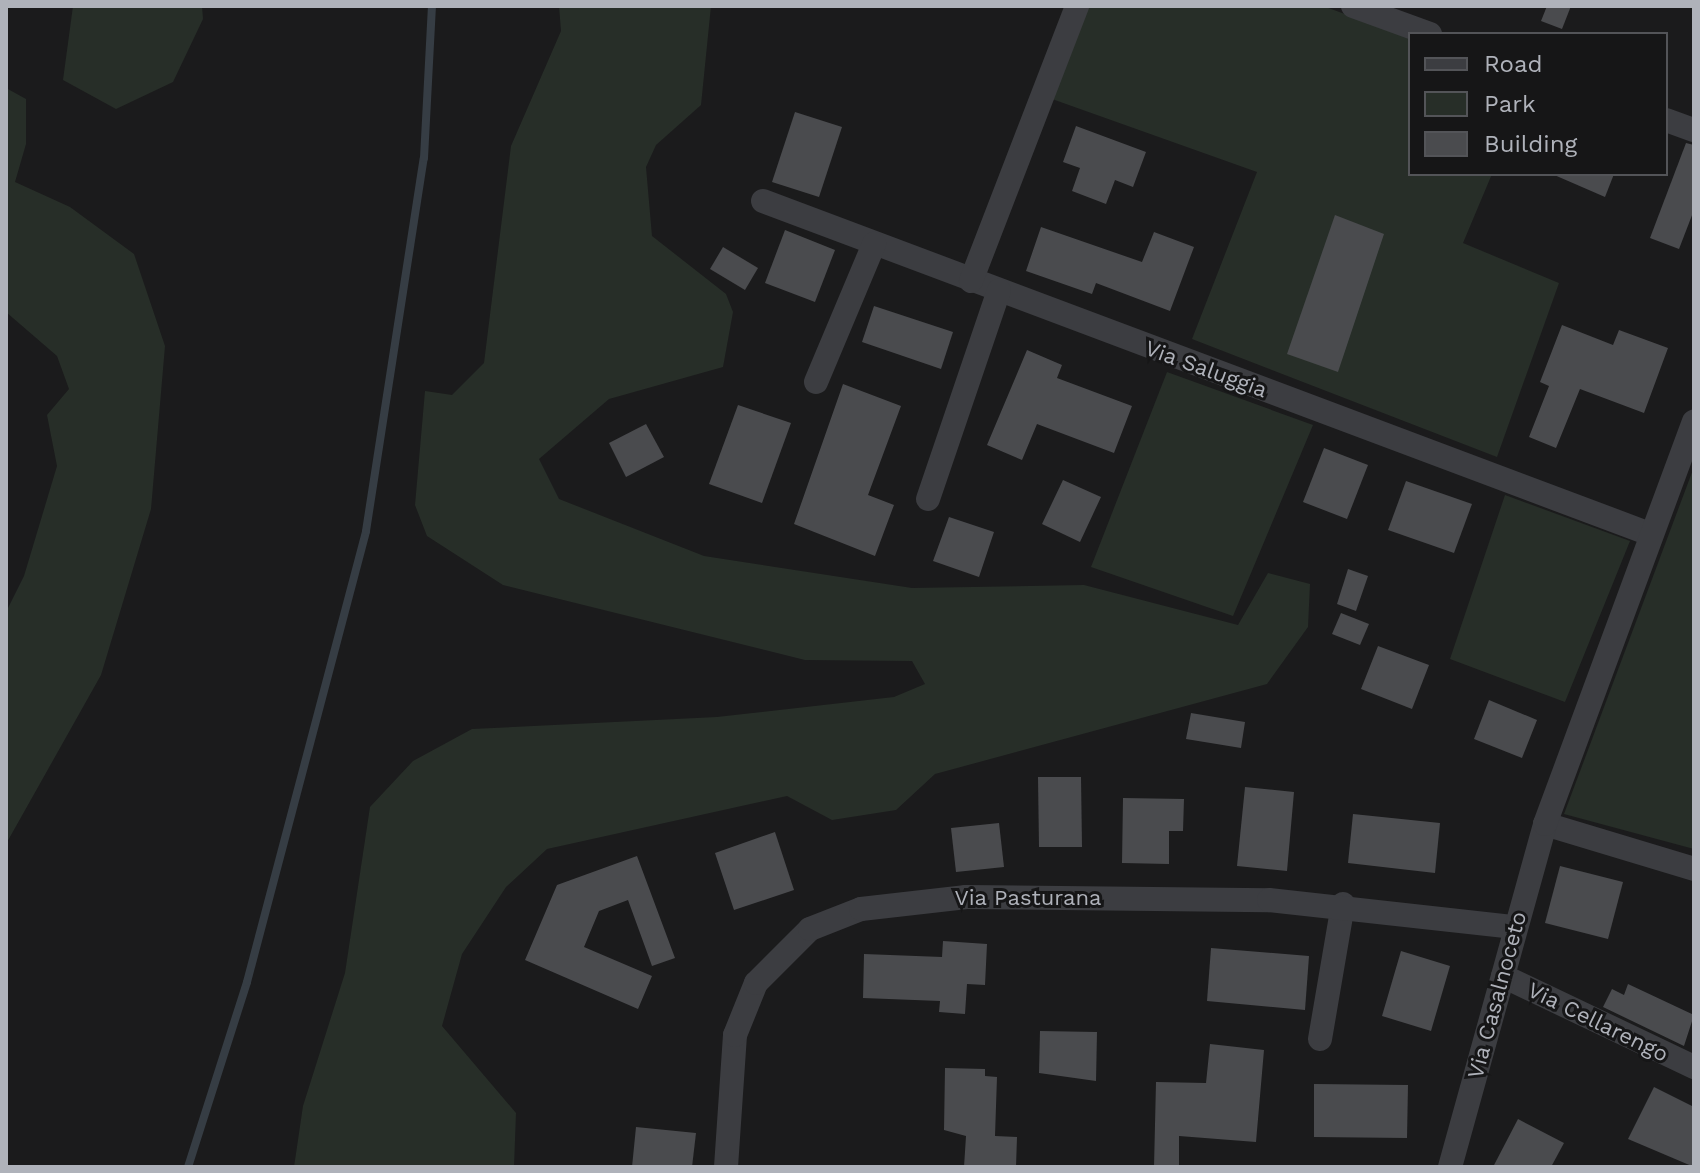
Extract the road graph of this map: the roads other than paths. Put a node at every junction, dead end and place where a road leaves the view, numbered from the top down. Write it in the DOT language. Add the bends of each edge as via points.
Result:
graph roads {
  1 [pos="1077,6"];
  2 [pos="1356,7"];
  3 [pos="1425,32"];
  4 [pos="1668,121"];
  5 [pos="1694,130"];
  6 [pos="763,201"];
  7 [pos="874,244"];
  8 [pos="971,281"];
  9 [pos="999,291"];
  10 [pos="816,382"];
  11 [pos="1694,422"];
  12 [pos="928,499"];
  13 [pos="1650,534"];
  14 [pos="1545,824"];
  15 [pos="1694,869"];
  16 [pos="1343,904"];
  17 [pos="1515,927"];
  18 [pos="1503,976"];
  19 [pos="1320,1039"];
  20 [pos="1694,1067"];
  21 [pos="726,1167"];
  22 [pos="1450,1167"];
  1 -- 8 [label="street"];
  2 -- 3 [label="street"];
  4 -- 5 [label="street"];
  6 -- 7 [label="street, Via Saluggia"];
  7 -- 8 [label="street, Via Saluggia"];
  7 -- 10 [label="street"];
  8 -- 9 [label="street, Via Saluggia"];
  9 -- 12 [label="street"];
  9 -- 13 [label="street, Via Saluggia"];
  11 -- 13 [label="street, Via Casalnoceto"];
  13 -- 14 [label="street, Via Casalnoceto"];
  14 -- 15 [label="street"];
  14 -- 17 [label="street, Via Casalnoceto"];
  16 -- 17 [label="street, Via Pasturana"];
  16 -- 19 [label="street"];
  16 -- 21 [label="street, Via Pasturana" via="966,897 900,902 827,920 768,967 742,1013"];
  17 -- 18 [label="street, Via Casalnoceto"];
  18 -- 20 [label="street, Via Cellarengo"];
  18 -- 22 [label="street, Via Casalnoceto"];
}
